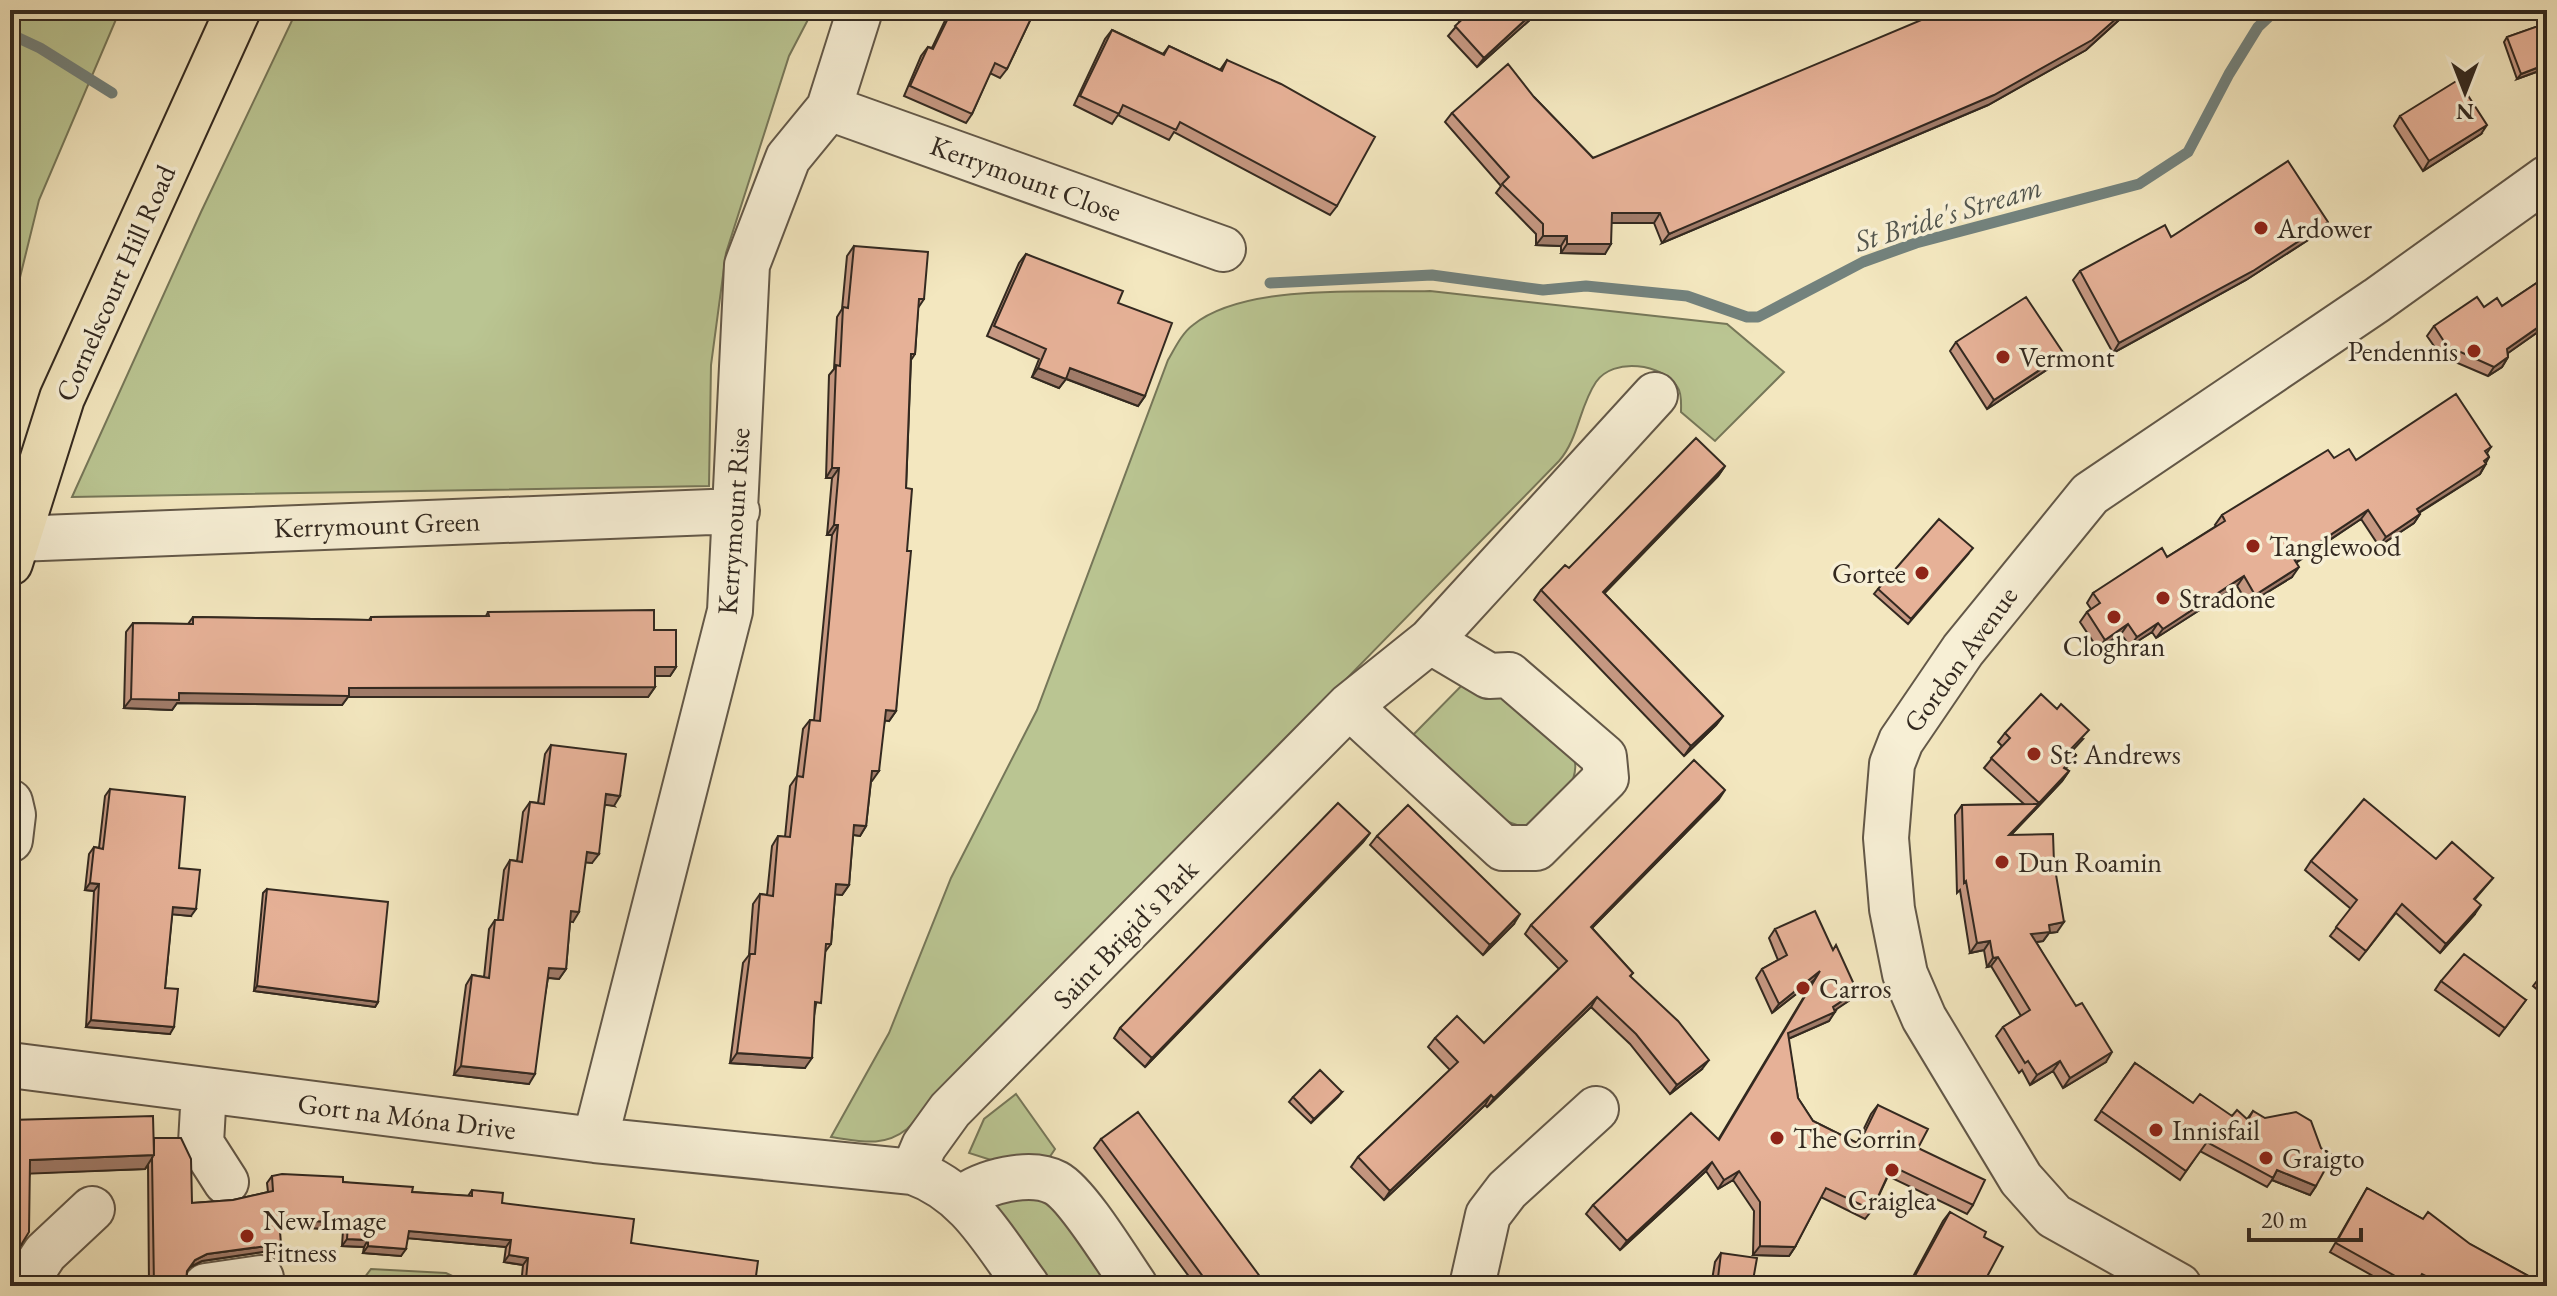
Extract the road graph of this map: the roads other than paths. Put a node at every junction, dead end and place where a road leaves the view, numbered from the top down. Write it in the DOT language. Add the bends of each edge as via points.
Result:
graph roads {
  1 [pos="238,10"];
  2 [pos="860,10"];
  3 [pos="829,108"];
  4 [pos="2547,178"];
  5 [pos="1223,249"];
  6 [pos="1655,395"];
  7 [pos="737,511"];
  8 [pos="13,551"];
  9 [pos="1430,641"];
  10 [pos="1349,706"];
  11 [pos="10,802"];
  12 [pos="10,840"];
  13 [pos="10,1065"];
  14 [pos="204,1090"];
  15 [pos="1596,1109"];
  16 [pos="595,1140"];
  17 [pos="913,1172"];
  18 [pos="226,1182"];
  19 [pos="962,1198"];
  20 [pos="92,1209"];
  21 [pos="261,1278"];
  22 [pos="32,1283"];
  23 [pos="206,1286"];
  24 [pos="1027,1286"];
  25 [pos="1135,1286"];
  26 [pos="1472,1286"];
  27 [pos="2179,1286"];
  1 -- 8 [label="main road, Cornelscourt Hill Road" via="62,398"];
  2 -- 3 [label="street, Kerrymount Rise"];
  3 -- 5 [label="street, Kerrymount Close"];
  3 -- 7 [label="street, Kerrymount Rise" via="788,158 747,265"];
  4 -- 27 [label="street, Gordon Avenue" via="2090,494 1963,650 1901,741 1892,764 1886,814 1892,909 1905,974 1924,1018 2021,1179 2054,1216"];
  6 -- 9 [label="street, Saint Brigid's Park"];
  7 -- 8 [label="street, Kerrymount Green"];
  7 -- 16 [label="street, Kerrymount Rise" via="730,611"];
  9 -- 10 [label="street, Saint Brigid's Park"];
  9 -- 10 [label="street" via="1489,676 1509,675 1604,757 1606,778 1536,848 1503,848"];
  10 -- 17 [label="street, Saint Brigid's Park" via="950,1110"];
  11 -- 12 [label="street"];
  13 -- 14 [label="street, Gort na Móna Drive"];
  14 -- 16 [label="street, Gort na Móna Drive"];
  14 -- 18 [label="street" via="201,1143"];
  15 -- 26 [label="street" via="1507,1190 1488,1215"];
  16 -- 17 [label="street, Gort na Móna Drive"];
  17 -- 19 [label="street" via="939,1181"];
  19 -- 24 [label="street"];
  19 -- 25 [label="street" via="996,1180 1056,1183 1075,1201"];
  20 -- 22 [label="street" via="45,1253"];
  21 -- 23 [label="street"];
}
